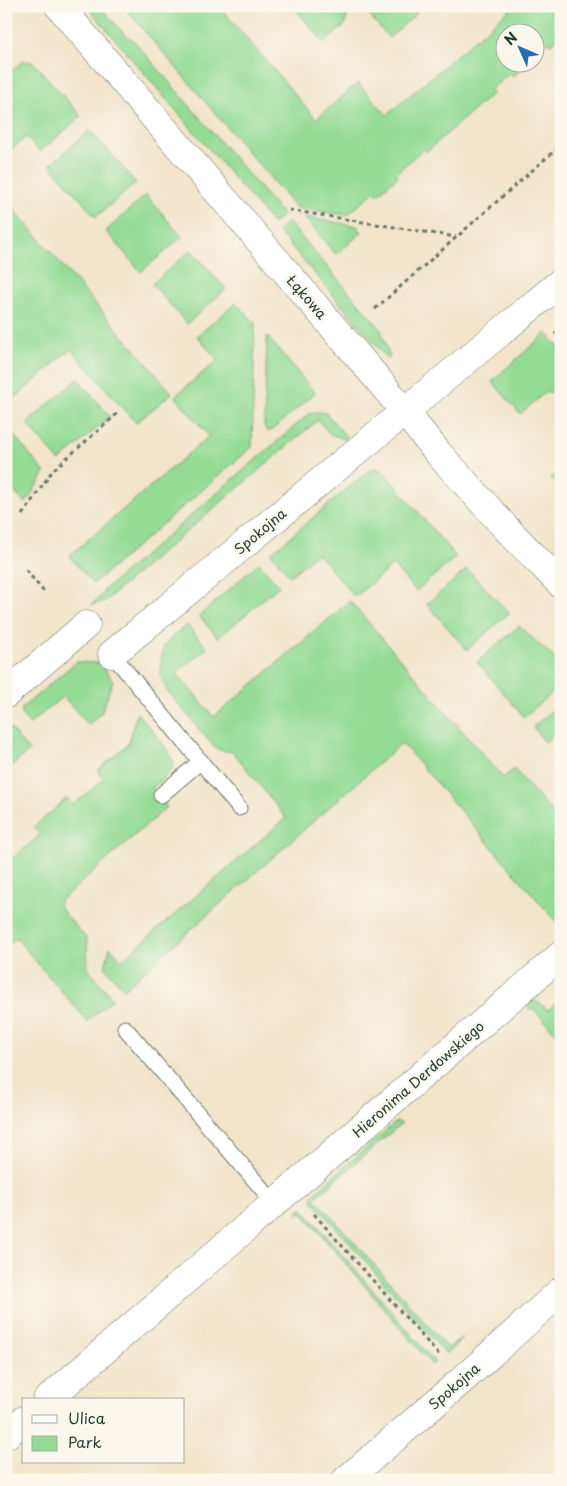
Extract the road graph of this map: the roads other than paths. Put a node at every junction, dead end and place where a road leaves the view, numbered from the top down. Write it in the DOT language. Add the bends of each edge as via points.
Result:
graph roads {
  1 [pos="59,6"];
  2 [pos="561,282"];
  3 [pos="404,412"];
  4 [pos="561,584"];
  5 [pos="86,624"];
  6 [pos="112,654"];
  7 [pos="6,694"];
  8 [pos="201,760"];
  9 [pos="160,795"];
  10 [pos="239,808"];
  11 [pos="561,955"];
  12 [pos="125,1028"];
  13 [pos="274,1203"];
  14 [pos="561,1291"];
  15 [pos="49,1398"];
  16 [pos="22,1422"];
  17 [pos="6,1434"];
  18 [pos="346,1480"];
  1 -- 3 [label="street, Łąkowa"];
  2 -- 3 [label="street, Spokojna"];
  3 -- 4 [label="street, Łąkowa" via="506,528"];
  3 -- 6 [label="street, Spokojna"];
  5 -- 7 [label="street"];
  6 -- 8 [label="lane, Spokojna"];
  8 -- 9 [label="lane"];
  8 -- 10 [label="lane, Spokojna"];
  11 -- 13 [label="street, Hieronima Derdowskiego"];
  12 -- 13 [label="lane"];
  13 -- 15 [label="street, Hieronima Derdowskiego"];
  14 -- 18 [label="street, Spokojna"];
  16 -- 17 [label="street"];
}
